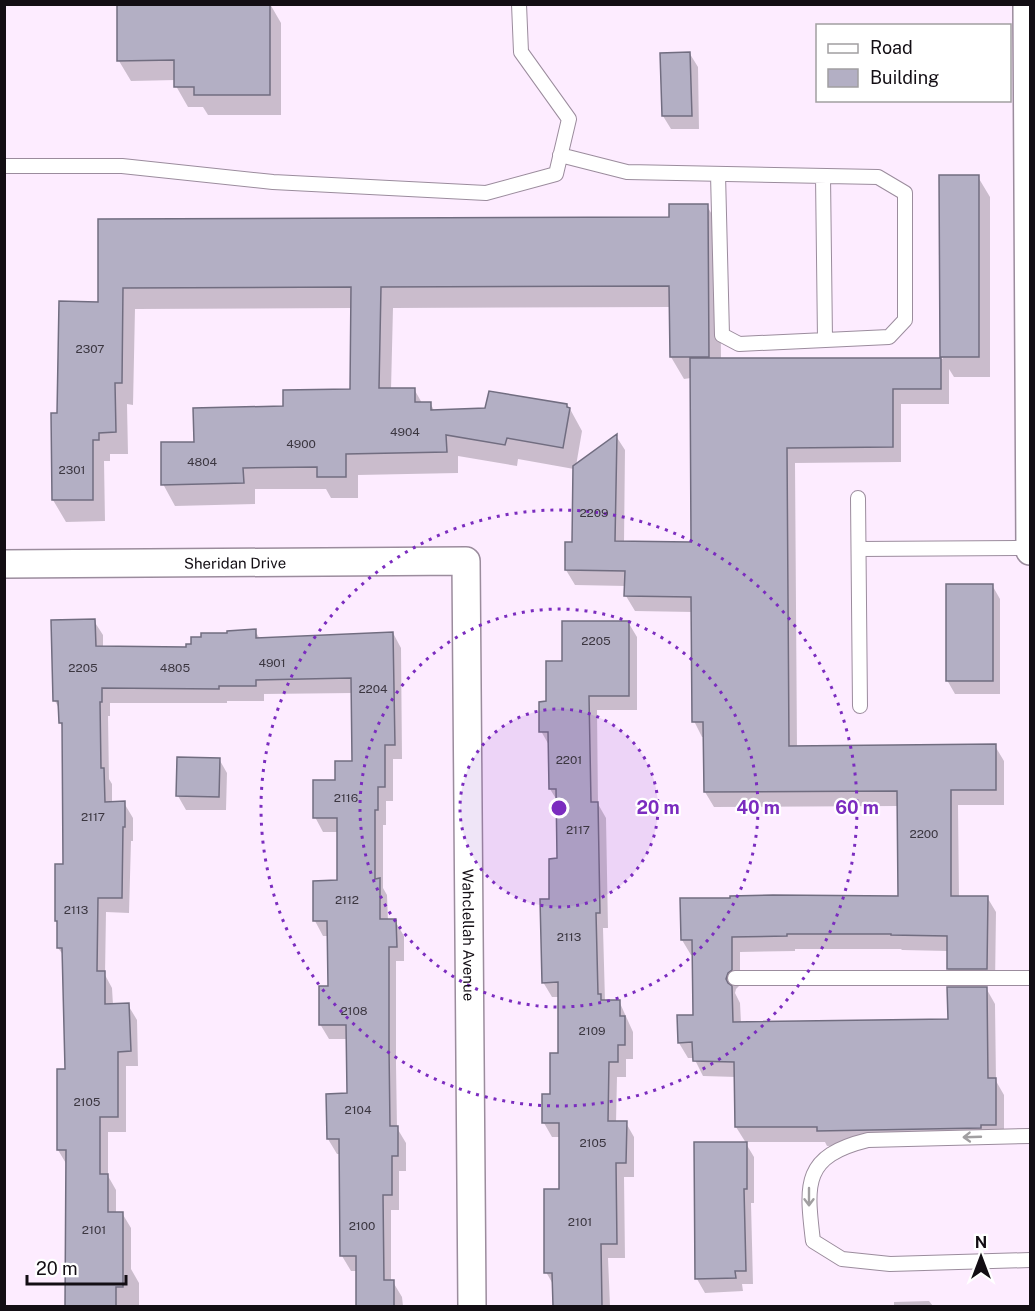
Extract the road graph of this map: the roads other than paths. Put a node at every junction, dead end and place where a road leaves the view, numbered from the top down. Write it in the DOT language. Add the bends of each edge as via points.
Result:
graph roads {
  1 [pos="519,4"];
  2 [pos="1027,4"];
  3 [pos="560,155"];
  4 [pos="4,166"];
  5 [pos="718,174"];
  6 [pos="823,176"];
  7 [pos="1030,299"];
  8 [pos="825,340"];
  9 [pos="858,498"];
  10 [pos="859,549"];
  11 [pos="1030,549"];
  12 [pos="466,561"];
  13 [pos="4,564"];
  14 [pos="860,706"];
  15 [pos="735,978"];
  16 [pos="1030,978"];
  17 [pos="1030,1136"];
  18 [pos="1030,1260"];
  19 [pos="472,1306"];
  1 -- 3 [label="lane" via="521,52 568,119"];
  2 -- 7 [label="street"];
  3 -- 4 [label="lane" via="556,174 486,193 273,182 122,166"];
  3 -- 5 [label="lane" via="627,172"];
  5 -- 6 [label="lane"];
  5 -- 8 [label="lane" via="722,335 739,344"];
  6 -- 8 [label="lane"];
  6 -- 8 [label="lane" via="878,177 905,193 905,320 889,338"];
  7 -- 11 [label="street"];
  9 -- 10 [label="lane"];
  10 -- 11 [label="lane"];
  10 -- 14 [label="lane"];
  12 -- 13 [label="street, Sheridan Drive"];
  12 -- 19 [label="street, Wahclellah Avenue"];
  15 -- 16 [label="lane"];
  17 -- 18 [label="lane, one-way" via="868,1140 844,1146 820,1163 809,1187 813,1241 842,1259 890,1264"];
}
